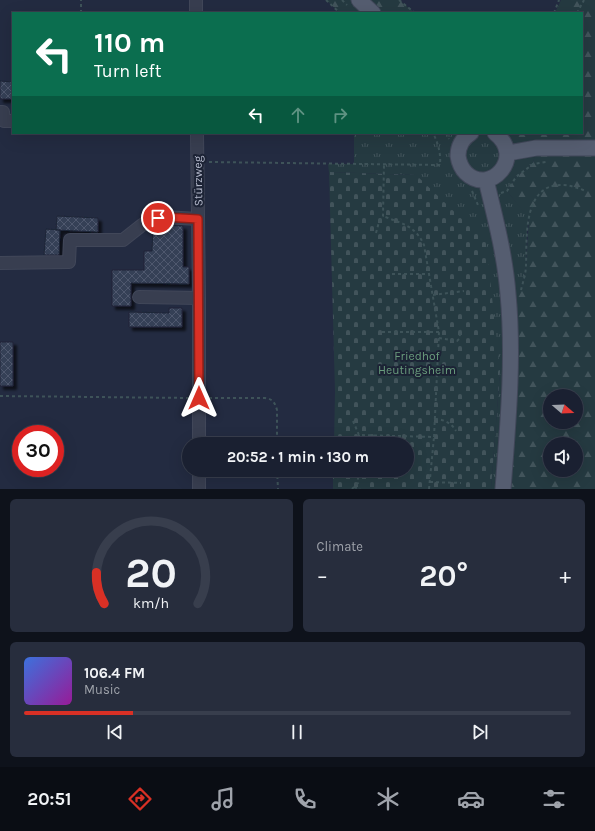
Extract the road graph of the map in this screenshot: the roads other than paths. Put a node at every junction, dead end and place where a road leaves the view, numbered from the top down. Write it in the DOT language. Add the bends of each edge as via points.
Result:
graph roads {
  1 [pos="196,0"];
  2 [pos="359,0"];
  3 [pos="196,12"];
  4 [pos="372,12"];
  5 [pos="0,112"];
  6 [pos="12,121"];
  7 [pos="197,134"];
  8 [pos="467,134"];
  9 [pos="497,134"];
  10 [pos="595,148"];
  11 [pos="508,153"];
  12 [pos="486,180"];
  13 [pos="198,219"];
  14 [pos="0,263"];
  15 [pos="139,297"];
  16 [pos="199,298"];
  17 [pos="199,437"];
  18 [pos="199,477"];
  19 [pos="199,489"];
  20 [pos="503,489"];
  1 -- 3 [label="street"];
  2 -- 4 [label="main road"];
  5 -- 6 [label="street" via="3,112 4,121"];
  7 -- 13 [label="street, Stürzweg"];
  8 -- 12 [label="main road" via="461,143 458,161 469,176"];
  9 -- 11 [label="main road" via="506,145"];
  10 -- 11 [label="main road" via="536,148"];
  11 -- 12 [label="main road" via="500,173"];
  12 -- 20 [label="main road" via="483,198 500,245 508,293 510,389"];
  13 -- 14 [label="street" via="154,218 123,240 70,240 69,262"];
  13 -- 16 [label="street, Stürzweg"];
  15 -- 16 [label="street"];
  16 -- 17 [label="street, Stürzweg"];
  18 -- 19 [label="street"];
}
